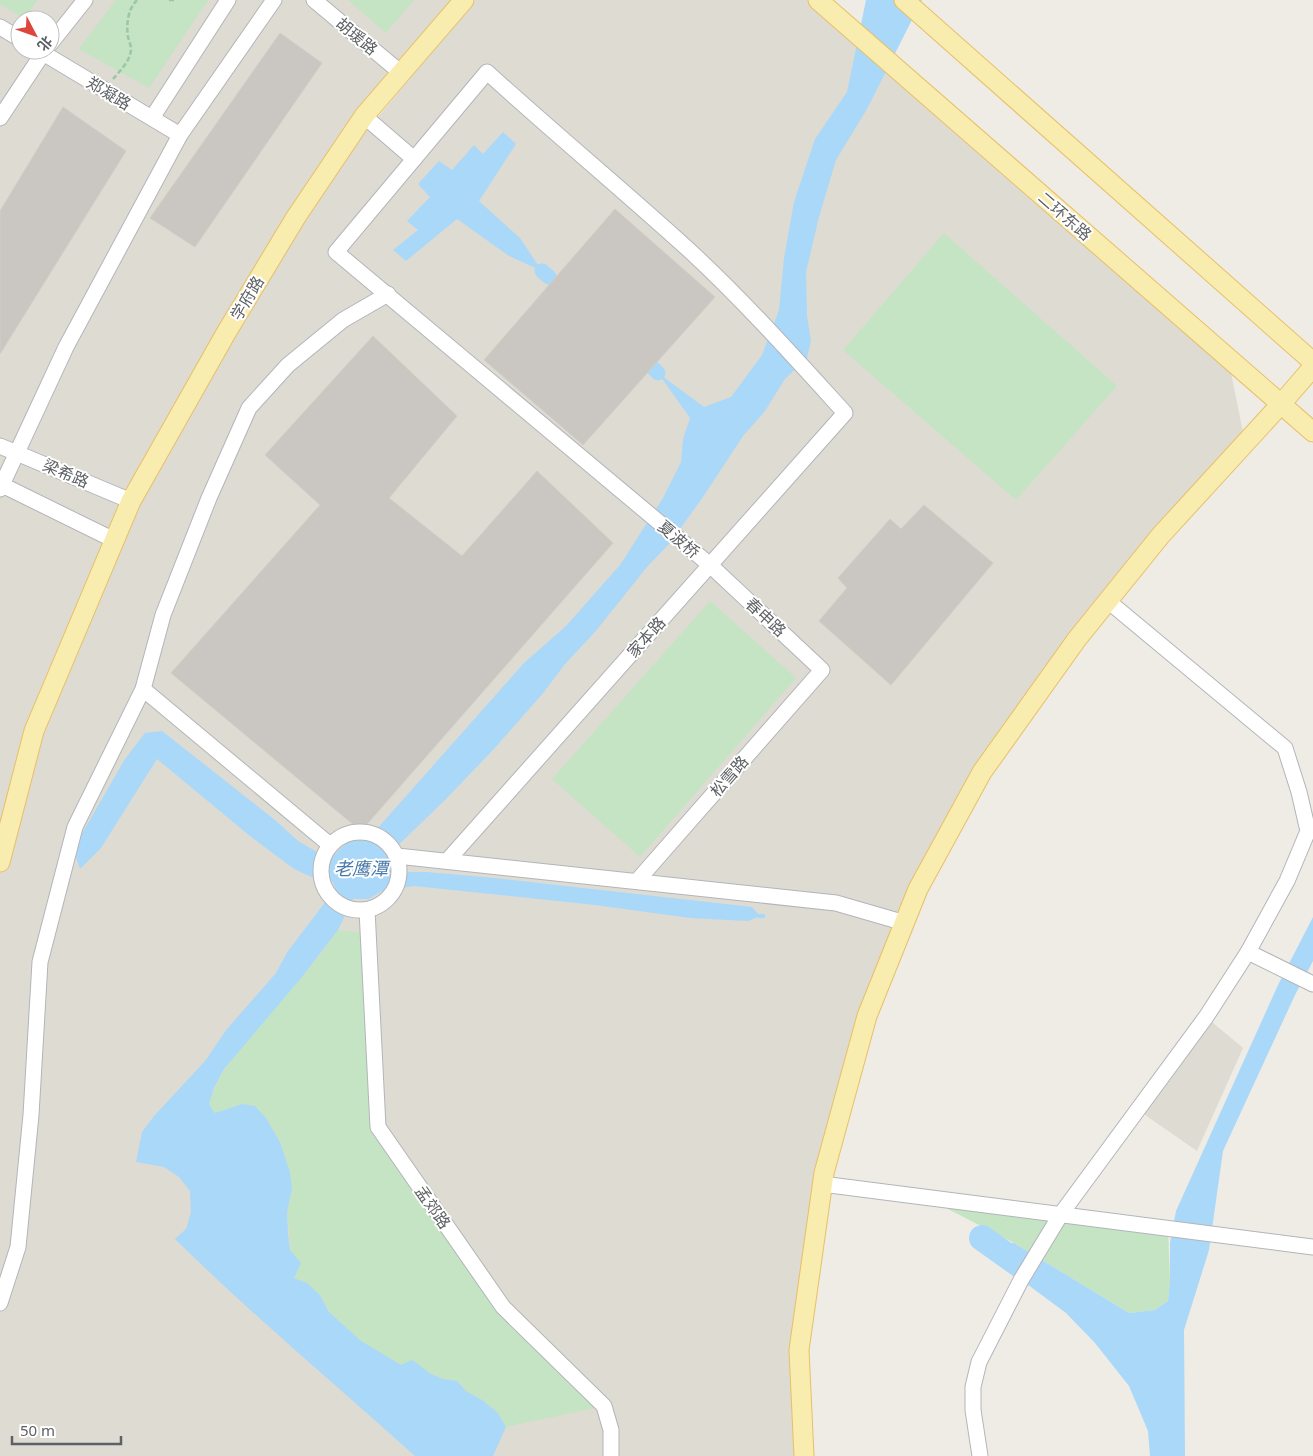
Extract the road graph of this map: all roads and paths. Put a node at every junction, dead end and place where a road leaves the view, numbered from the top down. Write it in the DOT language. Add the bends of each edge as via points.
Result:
graph roads {
  1 [pos="85,0"];
  2 [pos="137,0"];
  3 [pos="170,0"];
  4 [pos="176,0"];
  5 [pos="228,0"];
  6 [pos="274,0"];
  7 [pos="314,0"];
  8 [pos="464,0"];
  9 [pos="818,0"];
  10 [pos="904,0"];
  11 [pos="60,30"];
  12 [pos="37,60"];
  13 [pos="60,60"];
  14 [pos="400,72"];
  15 [pos="104,90"];
  16 [pos="364,116"];
  17 [pos="0,118"];
  18 [pos="152,118"];
  19 [pos="180,136"];
  20 [pos="414,159"];
  21 [pos="388,294"];
  22 [pos="1313,362"];
  23 [pos="1313,367"];
  24 [pos="1281,404"];
  25 [pos="1313,432"];
  26 [pos="0,446"];
  27 [pos="18,453"];
  28 [pos="1,486"];
  29 [pos="131,501"];
  30 [pos="114,540"];
  31 [pos="710,565"];
  32 [pos="1108,601"];
  33 [pos="822,670"];
  34 [pos="143,689"];
  35 [pos="327,849"];
  36 [pos="397,858"];
  37 [pos="447,861"];
  38 [pos="0,862"];
  39 [pos="637,882"];
  40 [pos="367,910"];
  41 [pos="905,923"];
  42 [pos="1248,952"];
  43 [pos="1309,982"];
  44 [pos="822,1184"];
  45 [pos="1061,1214"];
  46 [pos="1313,1247"];
  47 [pos="0,1303"];
  48 [pos="610,1456"];
  49 [pos="804,1456"];
  50 [pos="980,1456"];
  1 -- 11 [label="street"];
  2 -- 15 [label="path" via="131,6 128,18 131,50 124,67"];
  3 -- 4 [label="path"];
  5 -- 18 [label="street"];
  6 -- 19 [label="street"];
  7 -- 14 [label="street, 胡瑗路"];
  8 -- 14 [label="main road, 学府路"];
  9 -- 24 [label="main road, 二环东路"];
  10 -- 22 [label="main road"];
  12 -- 17 [label="street"];
  13 -- 15 [label="street, 郑凝路"];
  14 -- 16 [label="main road, 学府路"];
  15 -- 18 [label="street, 郑凝路"];
  16 -- 20 [label="street"];
  16 -- 29 [label="main road, 学府路" via="226,333"];
  18 -- 19 [label="street, 郑凝路"];
  19 -- 27 [label="street" via="66,347"];
  20 -- 21 [label="street, 夏波桥" via="336,252"];
  20 -- 31 [label="street, 家本路" via="488,72 690,251 766,326 845,413"];
  21 -- 31 [label="street, 夏波桥"];
  21 -- 34 [label="street" via="343,320 288,364 249,408 209,498 164,615"];
  23 -- 24 [label="main road"];
  24 -- 25 [label="main road, 二环东路"];
  24 -- 32 [label="main road" via="1162,535"];
  26 -- 27 [label="street, 梁希路"];
  27 -- 28 [label="street"];
  27 -- 29 [label="street, 梁希路"];
  28 -- 30 [label="street"];
  29 -- 30 [label="main road, 学府路"];
  30 -- 38 [label="main road, 学府路" via="34,731"];
  31 -- 33 [label="street, 春申路"];
  31 -- 37 [label="street, 家本路"];
  32 -- 41 [label="main road" via="982,772 918,889"];
  32 -- 42 [label="street" via="1285,748 1308,831 1286,881"];
  33 -- 39 [label="street, 松雪路"];
  34 -- 35 [label="street"];
  34 -- 47 [label="street" via="75,827 40,962 31,1115 18,1246"];
  35 -- 36 [label="street" via="340,836 369,832 390,845"];
  35 -- 40 [label="street" via="324,886 336,902 351,909"];
  36 -- 37 [label="street"];
  36 -- 40 [label="street" via="394,891 383,903"];
  37 -- 39 [label="street"];
  39 -- 41 [label="street" via="836,902"];
  40 -- 48 [label="street, 孟郊路" via="378,1127 504,1307 604,1406 611,1430"];
  41 -- 44 [label="main road" via="867,1016"];
  42 -- 43 [label="street"];
  42 -- 45 [label="street" via="1206,1017"];
  44 -- 45 [label="street"];
  44 -- 49 [label="main road" via="799,1350"];
  45 -- 46 [label="street"];
  45 -- 50 [label="street" via="1021,1280 980,1362 973,1387"];
}
